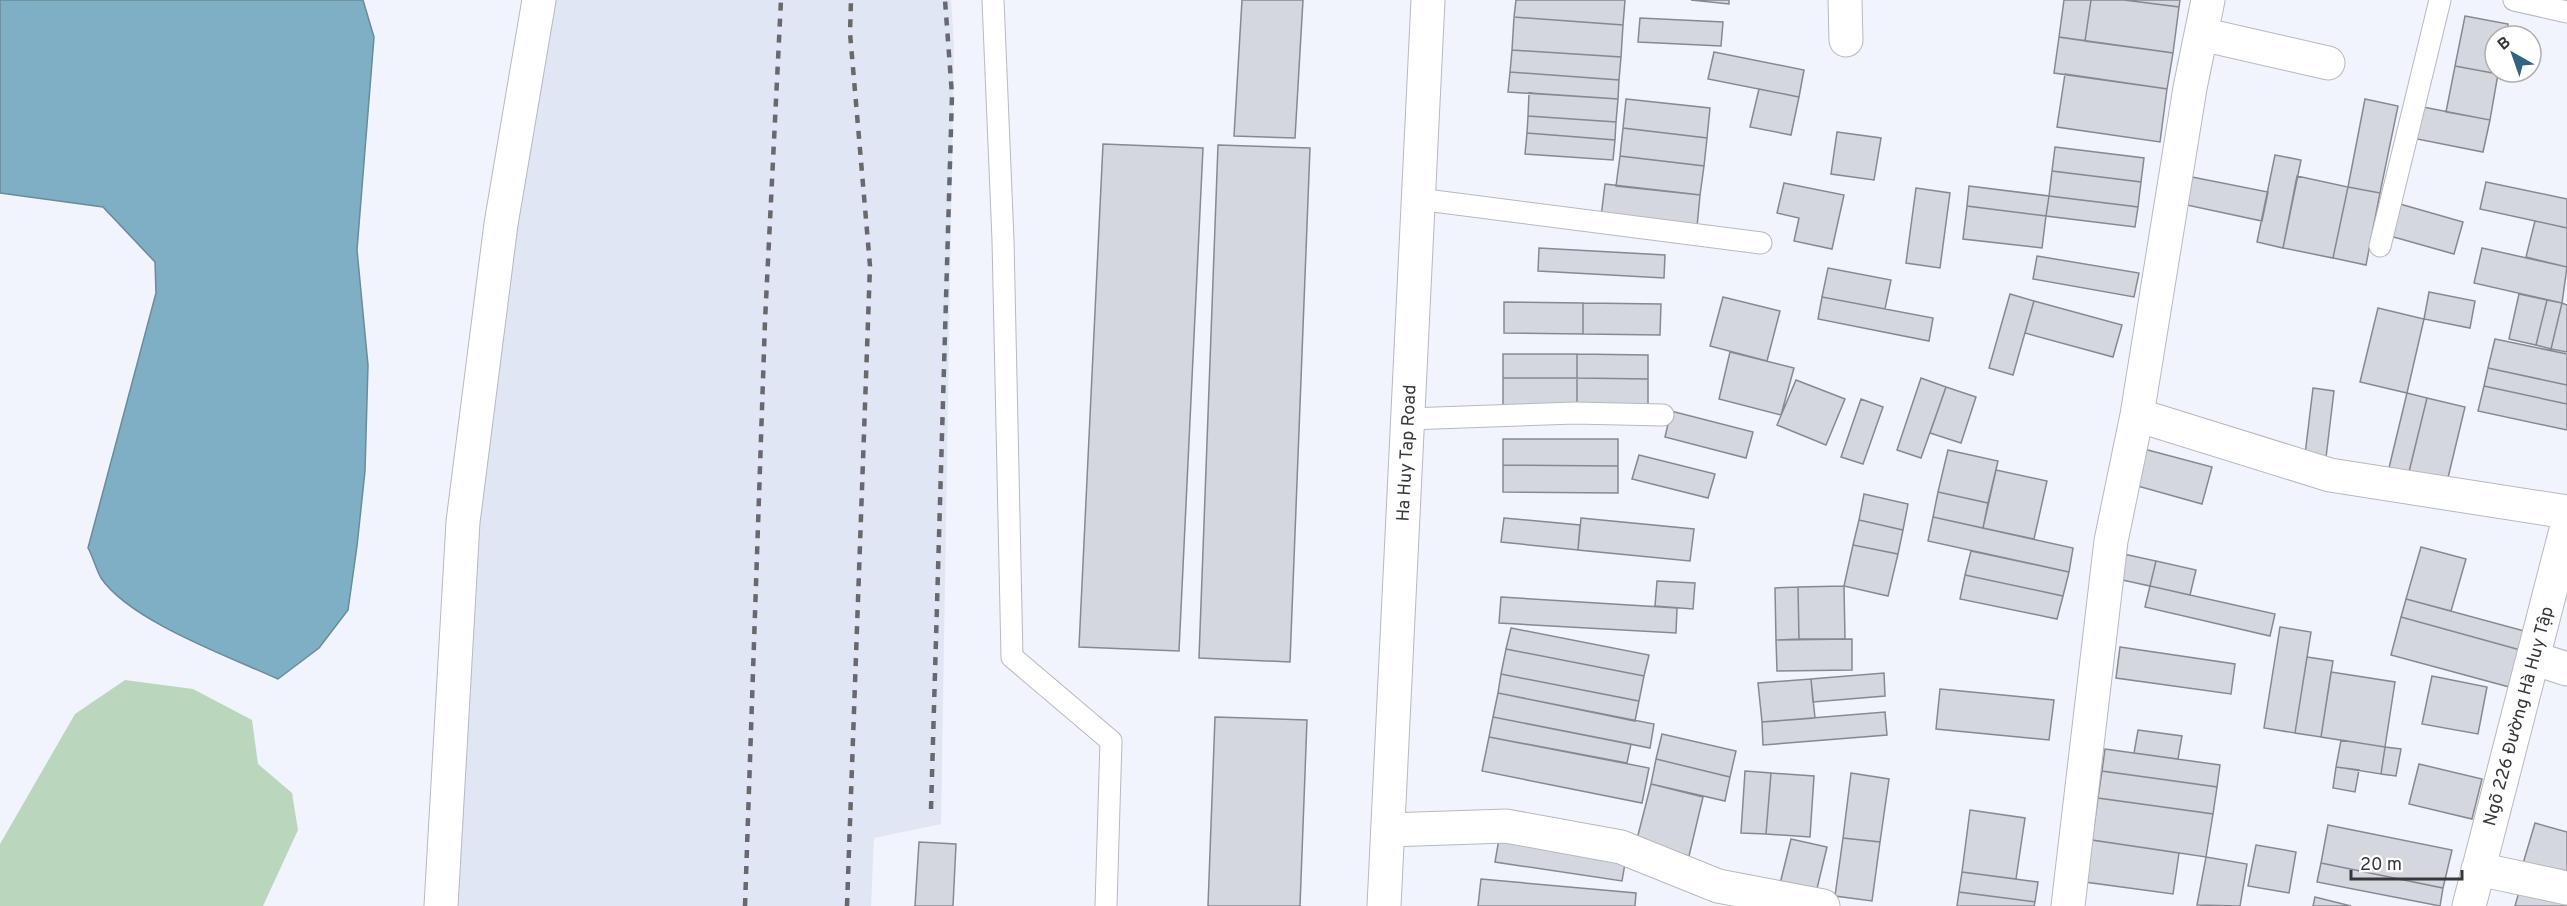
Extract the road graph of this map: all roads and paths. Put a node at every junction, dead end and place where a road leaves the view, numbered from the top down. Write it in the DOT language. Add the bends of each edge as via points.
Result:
graph roads {
  1 [pos="539,0"];
  2 [pos="993,0"];
  3 [pos="1428,0"];
  4 [pos="1845,0"];
  5 [pos="2208,0"];
  6 [pos="2440,0"];
  7 [pos="2514,0"];
  8 [pos="2567,12"];
  9 [pos="2201,34"];
  10 [pos="1846,40"];
  11 [pos="2328,63"];
  12 [pos="1419,199"];
  13 [pos="1761,243"];
  14 [pos="2380,246"];
  15 [pos="1663,415"];
  16 [pos="2137,415"];
  17 [pos="1408,419"];
  18 [pos="2567,512"];
  19 [pos="2567,526"];
  20 [pos="2533,658"];
  21 [pos="2567,669"];
  22 [pos="1388,830"];
  23 [pos="2478,869"];
  24 [pos="2567,888"];
  25 [pos="441,906"];
  26 [pos="1106,906"];
  27 [pos="1384,906"];
  28 [pos="1823,906"];
  29 [pos="2068,906"];
  30 [pos="2469,906"];
  1 -- 25 [label="street" via="501,224 463,522"];
  2 -- 26 [label="lane" via="1003,240 1012,657 1111,741"];
  3 -- 12 [label="street, Ha Huy Tap Road"];
  4 -- 10 [label="street"];
  5 -- 9 [label="street"];
  6 -- 14 [label="lane"];
  7 -- 8 [label="lane"];
  9 -- 11 [label="street"];
  9 -- 16 [label="street"];
  12 -- 13 [label="lane"];
  12 -- 17 [label="street, Ha Huy Tap Road"];
  15 -- 17 [label="lane" via="1575,413"];
  16 -- 18 [label="street" via="2330,475"];
  16 -- 29 [label="street" via="2111,541"];
  17 -- 22 [label="street, Ha Huy Tap Road"];
  19 -- 20 [label="street, Ngõ 226 Đường Hà Huy Tập"];
  20 -- 21 [label="street"];
  20 -- 23 [label="street, Ngõ 226 Đường Hà Huy Tập"];
  22 -- 27 [label="street, Ha Huy Tap Road"];
  22 -- 28 [label="street" via="1506,826 1622,847 1718,886"];
  23 -- 24 [label="street"];
  23 -- 30 [label="street, Ngõ 226 Đường Hà Huy Tập"];
}
